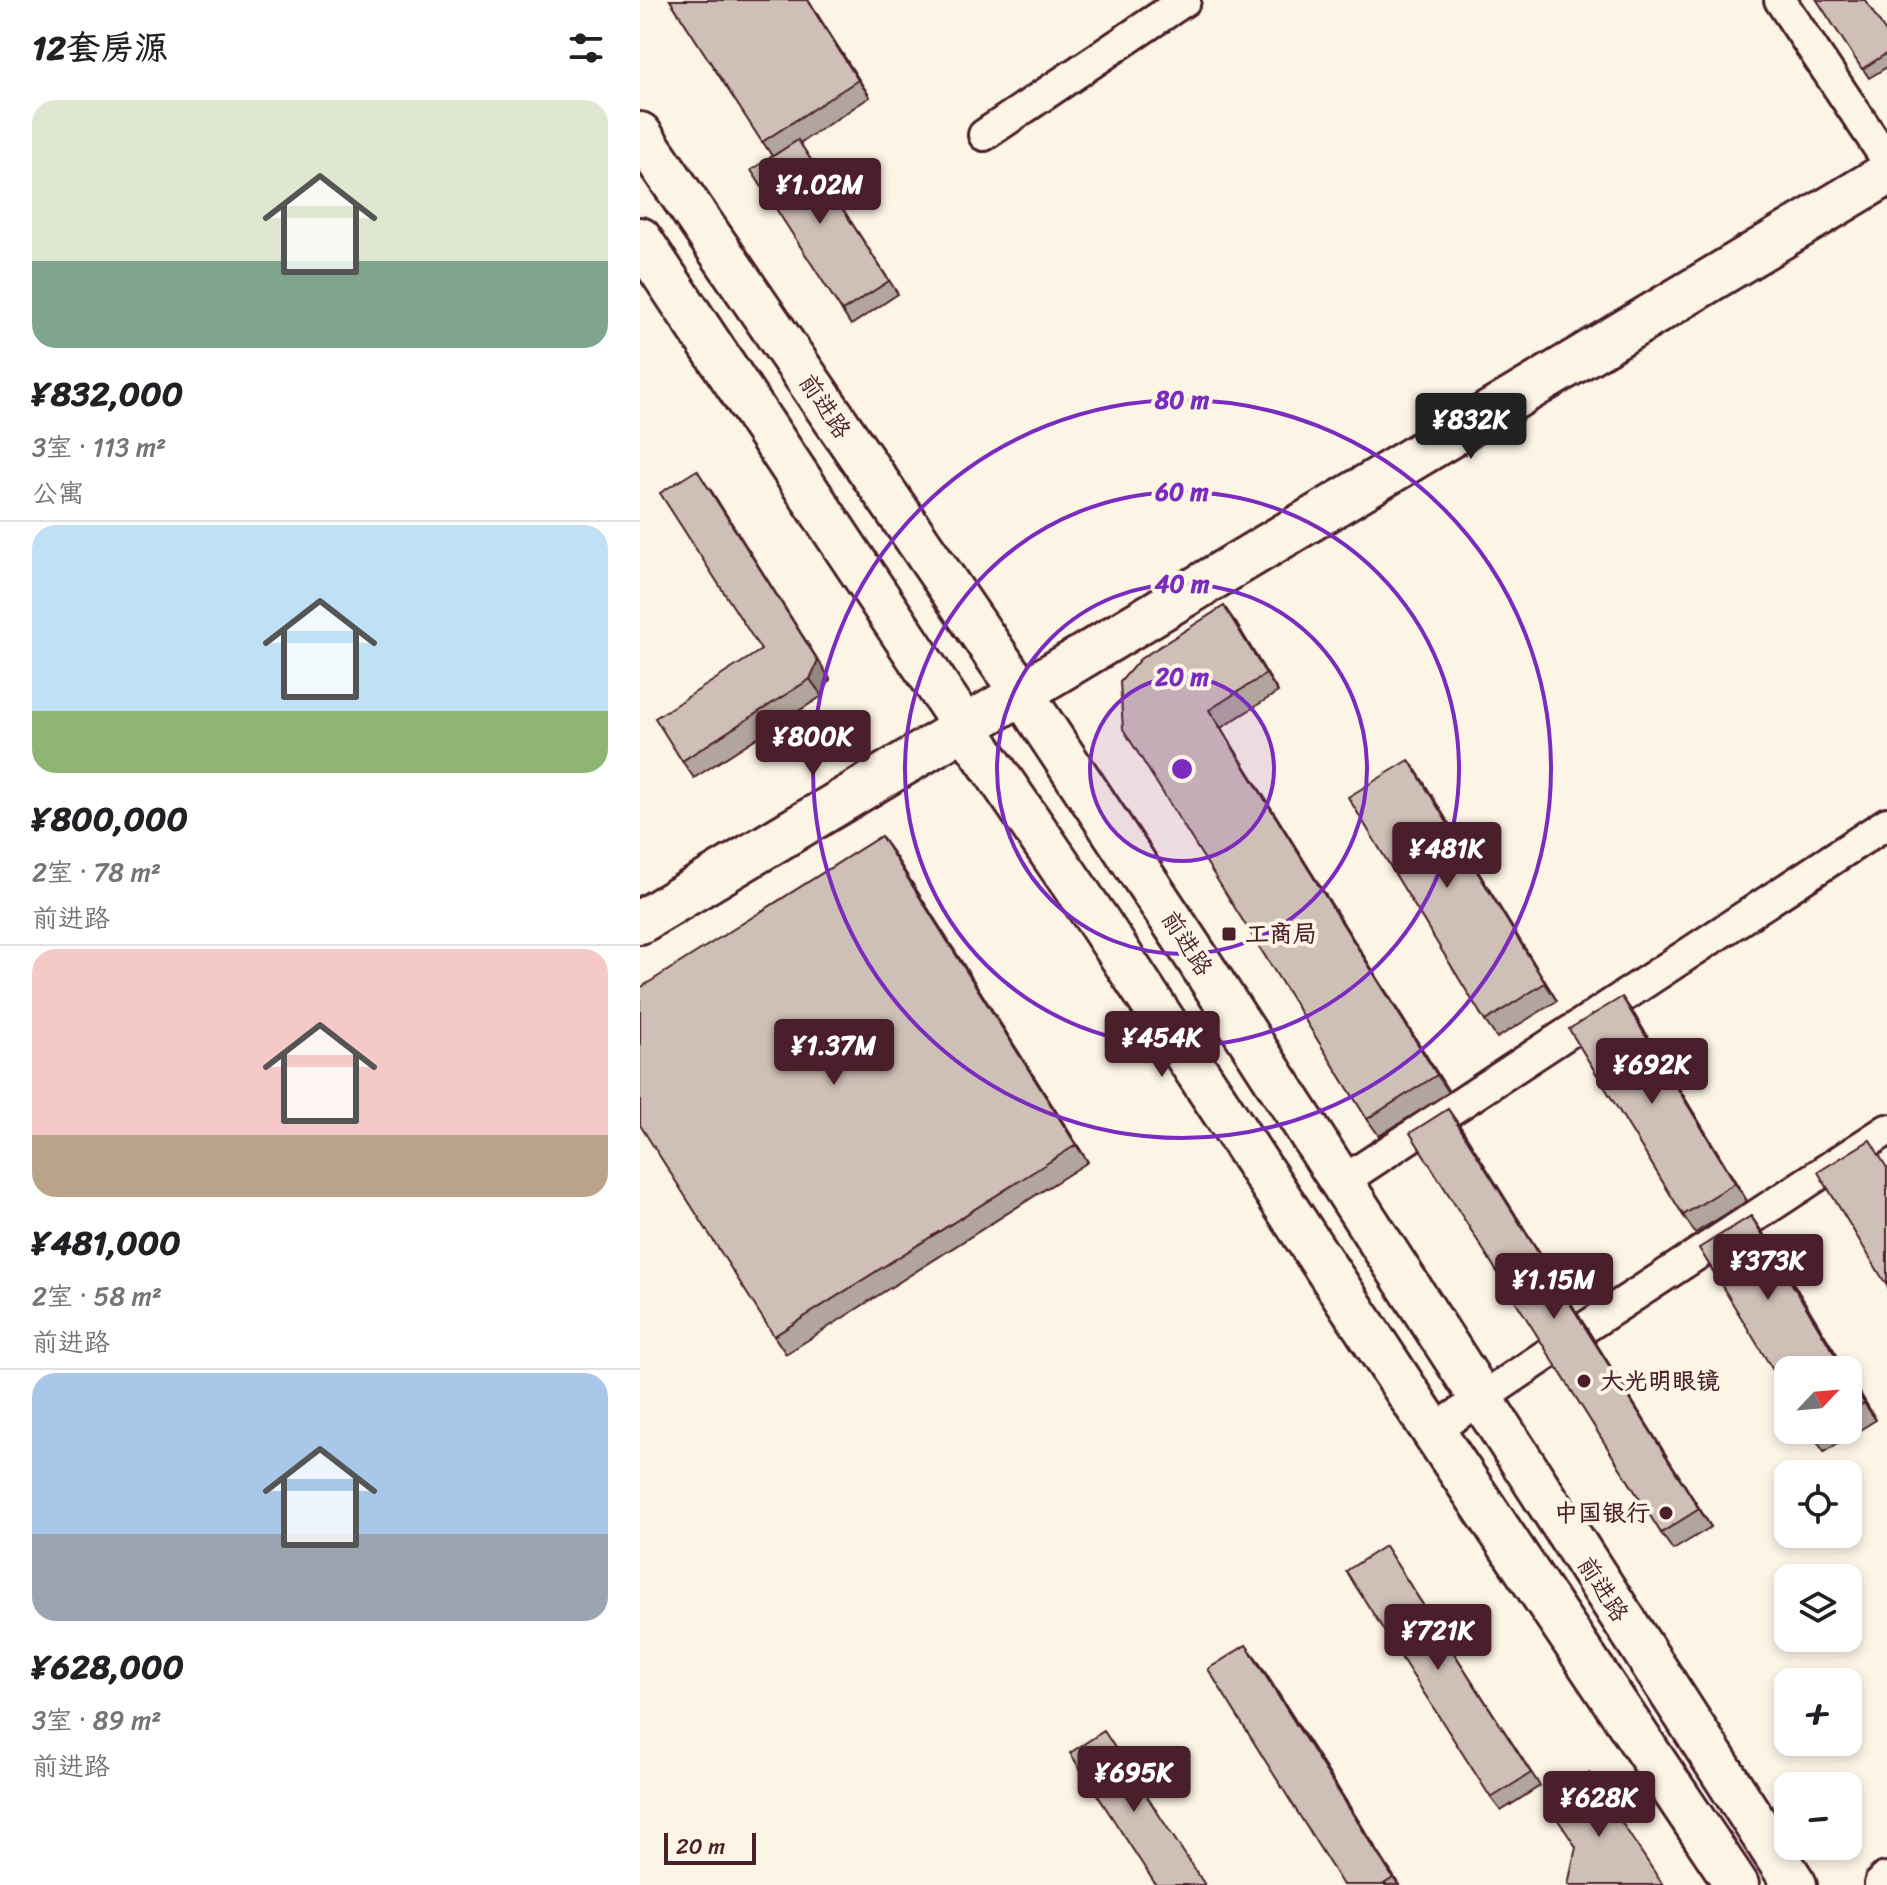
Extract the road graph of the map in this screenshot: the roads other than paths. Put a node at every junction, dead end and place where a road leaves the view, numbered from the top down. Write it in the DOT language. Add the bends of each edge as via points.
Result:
graph roads {
  1 [pos="1185,0"];
  2 [pos="1780,0"];
  3 [pos="640,134"];
  4 [pos="984,135"];
  5 [pos="1887,160"];
  6 [pos="1887,174"];
  7 [pos="640,239"];
  8 [pos="1021,692"];
  9 [pos="964,726"];
  10 [pos="1887,823"];
  11 [pos="640,922"];
  12 [pos="1887,1130"];
  13 [pos="1340,1183"];
  14 [pos="1586,1327"];
  15 [pos="1549,1353"];
  16 [pos="1480,1400"];
  17 [pos="1433,1431"];
  18 [pos="1737,1885"];
  19 [pos="1795,1885"];
  1 -- 4 [label="street"];
  2 -- 5 [label="street"];
  3 -- 8 [label="main road, 前进路"];
  6 -- 8 [label="main road"];
  7 -- 9 [label="main road"];
  8 -- 9 [label="main road"];
  8 -- 13 [label="main road, 前进路"];
  9 -- 11 [label="main road"];
  9 -- 17 [label="main road"];
  10 -- 13 [label="street"];
  12 -- 14 [label="street"];
  13 -- 16 [label="main road, 前进路"];
  15 -- 16 [label="street"];
  16 -- 17 [label="street"];
  16 -- 19 [label="main road, 前进路"];
  17 -- 18 [label="main road"];
}
